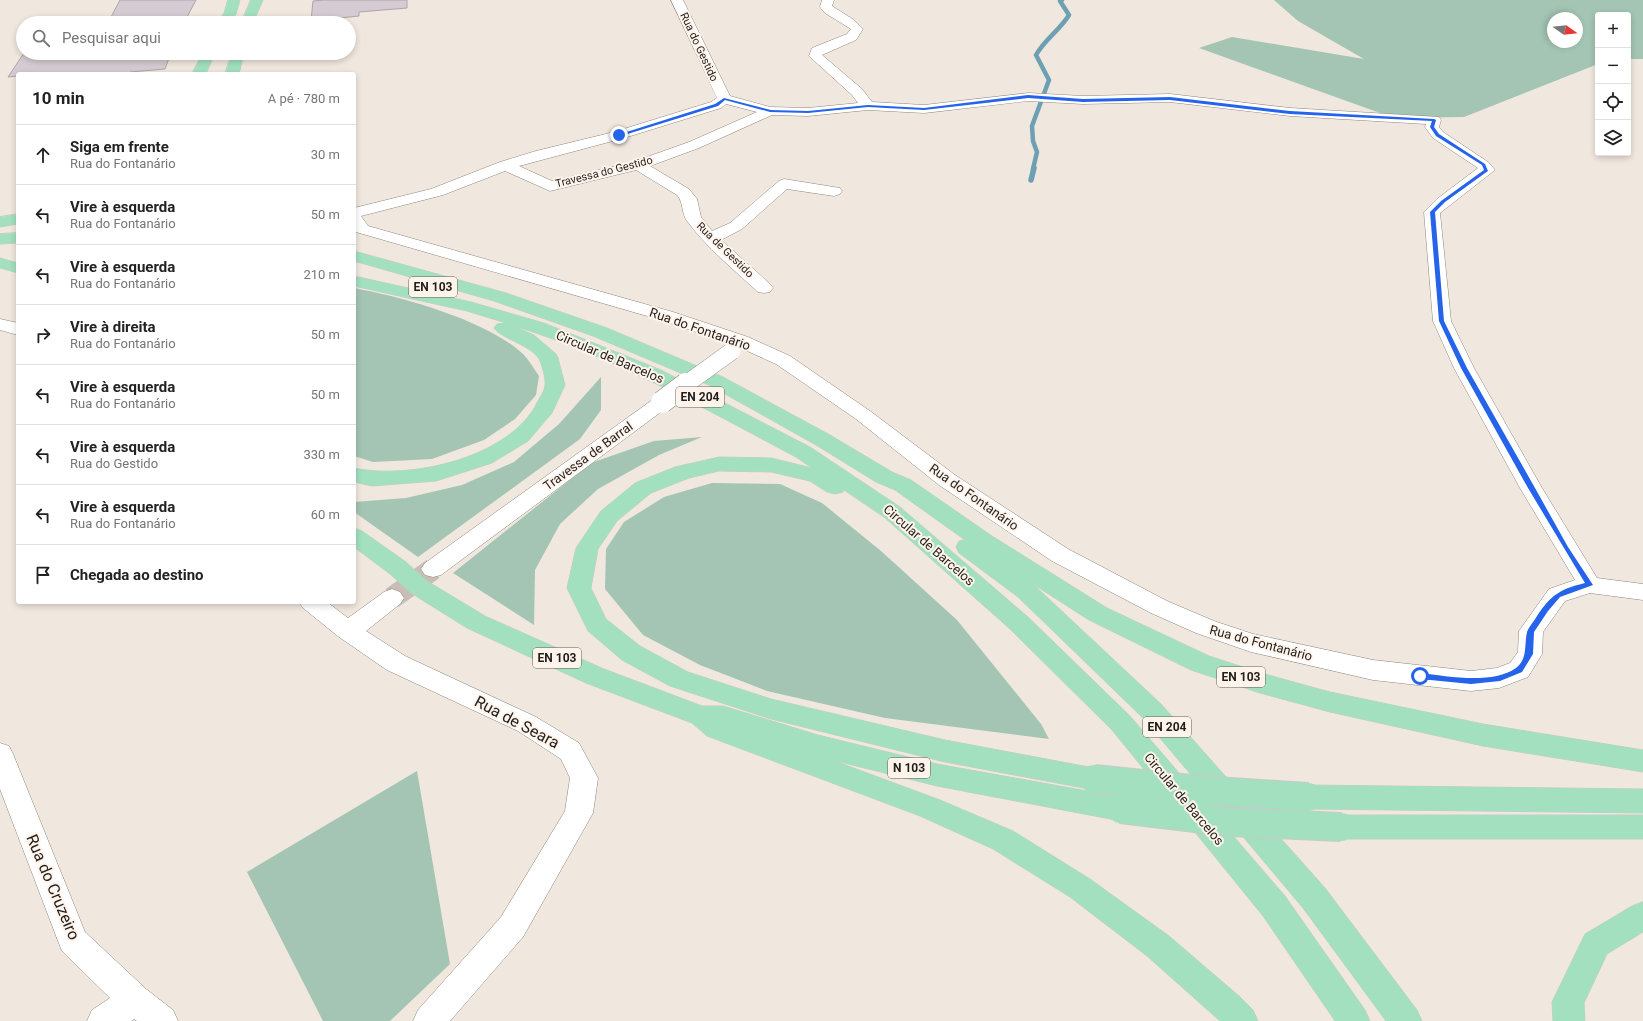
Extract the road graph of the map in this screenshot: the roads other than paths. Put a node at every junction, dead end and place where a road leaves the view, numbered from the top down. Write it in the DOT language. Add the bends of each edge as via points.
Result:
graph roads {
  1 [pos="234,0"];
  2 [pos="677,0"];
  3 [pos="828,0"];
  4 [pos="256,5"];
  5 [pos="229,16"];
  6 [pos="249,16"];
  7 [pos="257,16"];
  8 [pos="212,60"];
  9 [pos="242,60"];
  10 [pos="201,72"];
  11 [pos="233,72"];
  12 [pos="724,99"];
  13 [pos="868,106"];
  14 [pos="770,111"];
  15 [pos="505,165"];
  16 [pos="638,165"];
  17 [pos="834,191"];
  18 [pos="356,212"];
  19 [pos="16,219"];
  20 [pos="356,220"];
  21 [pos="0,222"];
  22 [pos="0,238"];
  23 [pos="16,238"];
  24 [pos="710,238"];
  25 [pos="0,247"];
  26 [pos="16,247"];
  27 [pos="356,257"];
  28 [pos="0,263"];
  29 [pos="16,267"];
  30 [pos="356,269"];
  31 [pos="356,281"];
  32 [pos="764,288"];
  33 [pos="513,304"];
  34 [pos="471,308"];
  35 [pos="0,324"];
  36 [pos="16,328"];
  37 [pos="736,346"];
  38 [pos="356,475"];
  39 [pos="884,477"];
  40 [pos="908,527"];
  41 [pos="356,537"];
  42 [pos="356,554"];
  43 [pos="426,578"];
  44 [pos="1590,585"];
  45 [pos="1643,592"];
  46 [pos="392,598"];
  47 [pos="313,604"];
  48 [pos="348,631"];
  49 [pos="701,716"];
  50 [pos="0,754"];
  51 [pos="1643,761"];
  52 [pos="1643,800"];
  53 [pos="1643,827"];
  54 [pos="1643,916"];
  55 [pos="135,1000"];
  56 [pos="103,1021"];
  57 [pos="162,1021"];
  58 [pos="429,1021"];
  59 [pos="1242,1021"];
  60 [pos="1354,1021"];
  61 [pos="1406,1021"];
  62 [pos="1569,1021"];
  1 -- 5 [label="main road"];
  2 -- 12 [label="street, Rua do Gestido"];
  3 -- 13 [label="street" via="826,7 853,23 857,29 852,36 817,51 815,56 857,92"];
  4 -- 6 [label="main road"];
  4 -- 7 [label="main road"];
  8 -- 10 [label="main road"];
  9 -- 11 [label="main road"];
  12 -- 14 [label="street"];
  12 -- 15 [label="street" via="716,105 619,135"];
  13 -- 14 [label="street" via="808,112"];
  13 -- 44 [label="street" via="924,109 1028,97 1083,100 1170,98 1290,112 1434,120 1432,127 1438,135 1487,170 1432,212 1442,321 1464,368 1531,488"];
  14 -- 16 [label="street, Travessa do Gestido" via="694,145"];
  15 -- 16 [label="street, Travessa do Gestido" via="550,186"];
  15 -- 18 [label="street" via="437,192"];
  16 -- 24 [label="street, Rua de Gestido" via="683,192 688,199 693,218"];
  17 -- 24 [label="street" via="784,184 736,226"];
  19 -- 21 [label="main road"];
  20 -- 37 [label="street, Rua do Fontanário" via="362,229 667,316"];
  22 -- 23 [label="main road"];
  24 -- 32 [label="street, Rua de Gestido"];
  25 -- 26 [label="main road"];
  27 -- 33 [label="main road" via="500,297"];
  28 -- 29 [label="main road"];
  30 -- 33 [label="main road, EN 103"];
  31 -- 34 [label="main road, Circular de Barcelos / EN 204"];
  33 -- 39 [label="main road, EN 103" via="600,332 716,381"];
  34 -- 38 [label="main road" via="483,320 527,339 549,358 555,385 542,412 521,436 485,458 436,474 372,479"];
  34 -- 40 [label="main road, Circular de Barcelos / EN 204" via="538,327 583,344 654,374 702,398 803,452 892,512"];
  35 -- 36 [label="street"];
  37 -- 43 [label="street, Travessa de Barral, bridge"];
  37 -- 44 [label="street, Rua do Fontanário" via="783,360 795,367 863,415 947,480 1060,555 1160,607 1205,627 1251,642 1372,670 1471,681 1500,678 1519,670 1530,654 1531,631 1557,596"];
  39 -- 51 [label="main road, EN 103" via="903,485 984,542 1098,614 1200,663 1330,702 1483,735"];
  39 -- 61 [label="main road, Circular de Barcelos / EN 204" via="892,490 1026,591 1153,712 1314,898"];
  40 -- 52 [label="main road, bridge" via="880,515 817,476 771,465 719,464 683,472 643,488 609,516 587,548 579,588 597,625 631,653 680,679 771,709 937,749 1094,778 1200,790 1308,798"];
  40 -- 60 [label="main road, Circular de Barcelos / EN 204" via="1019,623 1120,723 1274,906"];
  41 -- 43 [label="main road" via="398,568"];
  42 -- 43 [label="main road, EN 103" via="390,578"];
  43 -- 49 [label="main road, EN 103" via="476,622 595,676"];
  44 -- 45 [label="street"];
  46 -- 48 [label="street"];
  47 -- 48 [label="street, Rua de Seara"];
  48 -- 58 [label="street, Rua de Seara" via="396,663 527,724 570,751 584,778 579,813 512,927"];
  49 -- 53 [label="main road, N 103, bridge" via="723,716 818,746 937,775 1121,809 1229,822 1341,827"];
  49 -- 59 [label="main road" via="716,729 930,808 1003,840 1080,888 1158,946"];
  50 -- 55 [label="street, Rua do Cruzeiro" via="73,942"];
  54 -- 62 [label="main road" via="1596,944 1568,1002"];
  55 -- 56 [label="street"];
  55 -- 57 [label="street, Rua do Cruzeiro"];
}
